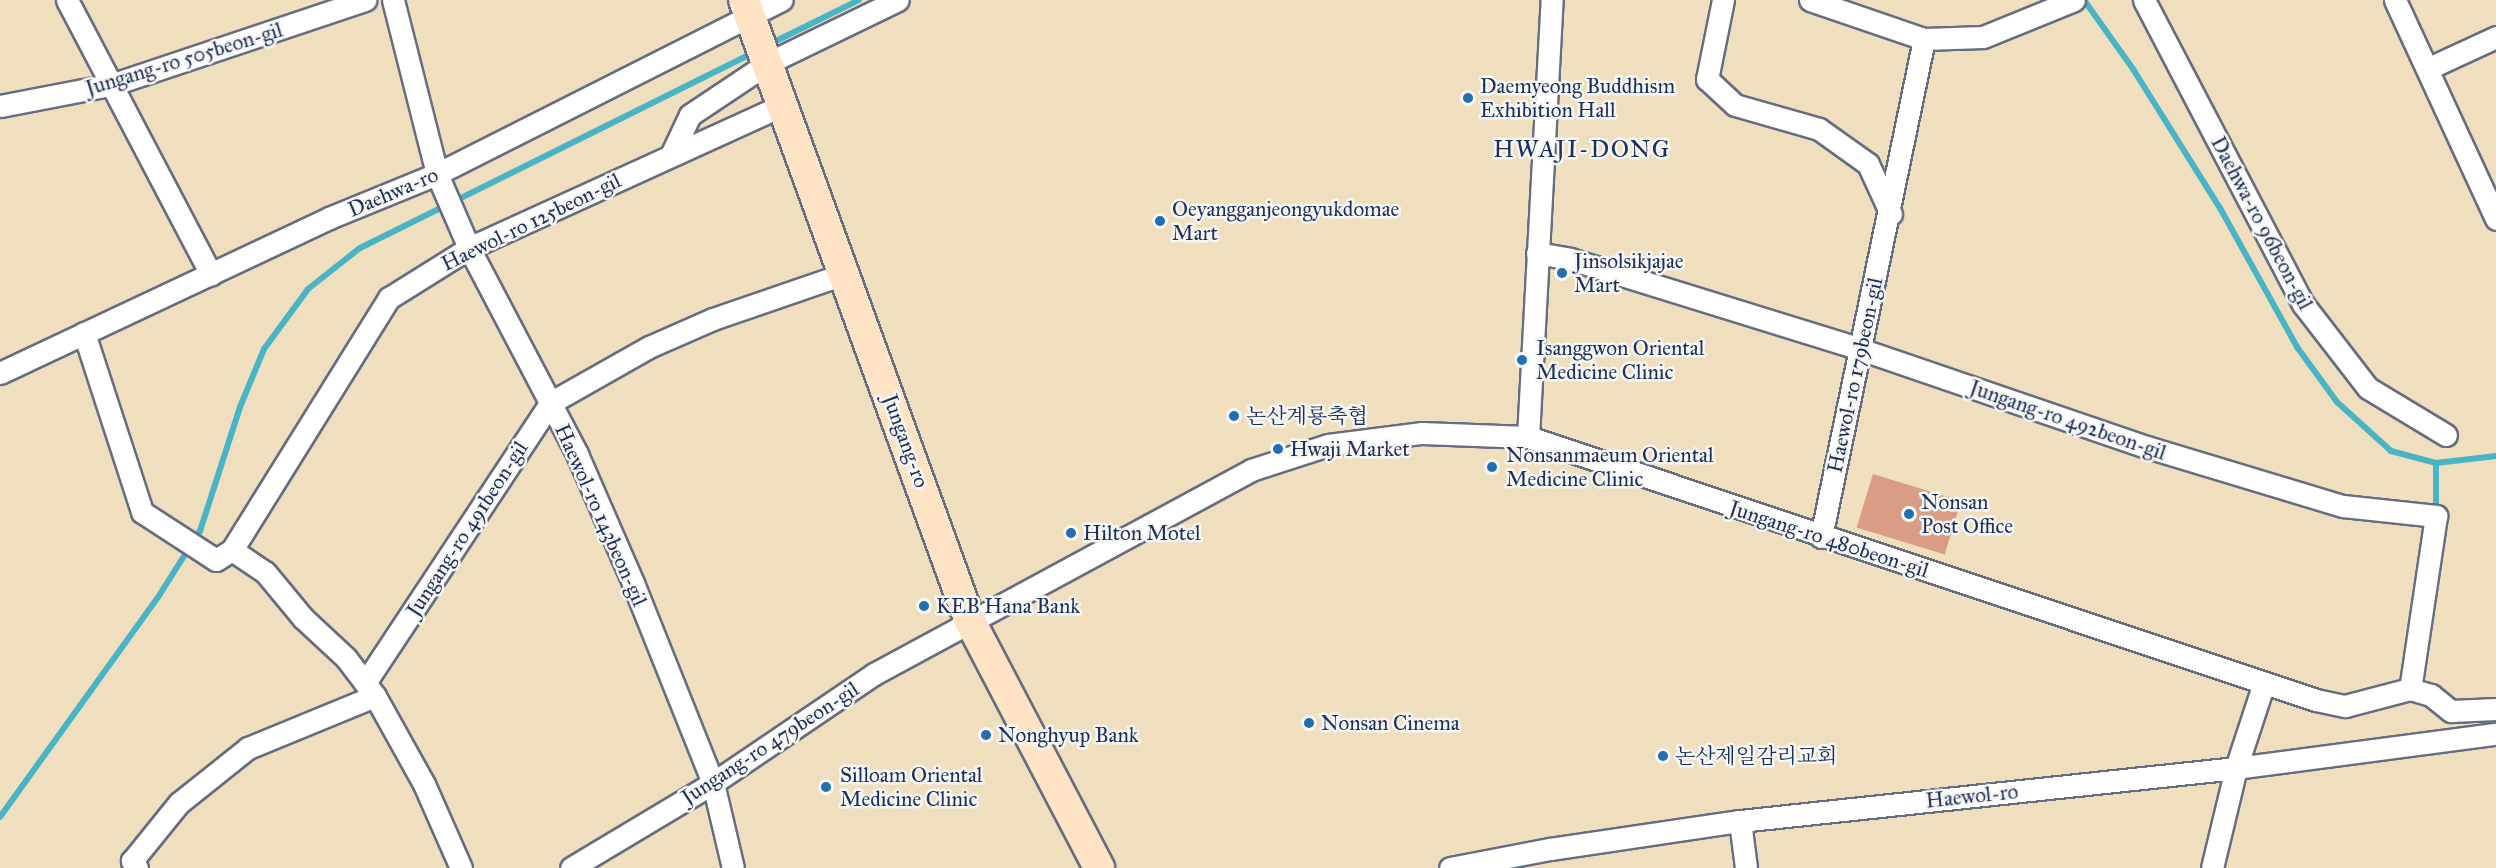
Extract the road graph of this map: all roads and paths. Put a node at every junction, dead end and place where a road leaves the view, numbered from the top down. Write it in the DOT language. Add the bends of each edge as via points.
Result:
graph roads {
  1 [pos="68,0"];
  2 [pos="365,0"];
  3 [pos="393,0"];
  4 [pos="782,0"];
  5 [pos="898,0"];
  6 [pos="1552,0"];
  7 [pos="1723,0"];
  8 [pos="1810,0"];
  9 [pos="2144,0"];
  10 [pos="2395,0"];
  11 [pos="2068,2"];
  12 [pos="747,8"];
  13 [pos="2496,37"];
  14 [pos="1924,39"];
  15 [pos="768,63"];
  16 [pos="2429,68"];
  17 [pos="114,84"];
  18 [pos="783,105"];
  19 [pos="0,106"];
  20 [pos="672,153"];
  21 [pos="436,174"];
  22 [pos="1891,214"];
  23 [pos="2496,219"];
  24 [pos="469,248"];
  25 [pos="1537,253"];
  26 [pos="211,274"];
  27 [pos="844,274"];
  28 [pos="84,333"];
  29 [pos="1860,349"];
  30 [pos="0,373"];
  31 [pos="550,403"];
  32 [pos="2446,435"];
  33 [pos="1528,437"];
  34 [pos="1821,537"];
  35 [pos="232,550"];
  36 [pos="969,620"];
  37 [pos="2263,686"];
  38 [pos="2410,689"];
  39 [pos="370,690"];
  40 [pos="2496,709"];
  41 [pos="2451,711"];
  42 [pos="2496,734"];
  43 [pos="2452,740"];
  44 [pos="2236,768"];
  45 [pos="713,783"];
  46 [pos="1740,821"];
  47 [pos="137,868"];
  48 [pos="461,868"];
  49 [pos="571,868"];
  50 [pos="733,868"];
  51 [pos="1099,868"];
  52 [pos="1450,868"];
  53 [pos="1746,868"];
  54 [pos="2212,868"];
  1 -- 17 [label="street"];
  2 -- 17 [label="street, Jungang-ro 505beon-gil"];
  3 -- 21 [label="street, Haewol-ro 143beon-gil"];
  4 -- 12 [label="street, Daehwa-ro"];
  5 -- 15 [label="street"];
  6 -- 25 [label="street"];
  7 -- 22 [label="street" via="1707,79 1735,105 1819,129 1852,152 1868,164"];
  8 -- 14 [label="street"];
  9 -- 32 [label="street, Daehwa-ro 96beon-gil" via="2303,304 2368,388"];
  10 -- 16 [label="street"];
  11 -- 14 [label="street" via="1983,37"];
  12 -- 15 [label="main road, Jungang-ro"];
  12 -- 21 [label="street, Daehwa-ro"];
  13 -- 16 [label="street"];
  14 -- 22 [label="street, Haewol-ro 179beon-gil"];
  15 -- 18 [label="main road, Jungang-ro"];
  15 -- 20 [label="street" via="690,115"];
  16 -- 23 [label="street"];
  17 -- 19 [label="street, Jungang-ro 505beon-gil"];
  17 -- 26 [label="street"];
  18 -- 20 [label="street, Haewol-ro 125beon-gil"];
  18 -- 27 [label="main road, Jungang-ro"];
  20 -- 24 [label="street, Haewol-ro 125beon-gil"];
  21 -- 24 [label="street, Haewol-ro 143beon-gil"];
  21 -- 26 [label="street, Daehwa-ro" via="329,218"];
  22 -- 29 [label="street, Haewol-ro 179beon-gil"];
  24 -- 31 [label="street, Haewol-ro 143beon-gil"];
  24 -- 35 [label="street, Haewol-ro 125beon-gil" via="389,298"];
  25 -- 29 [label="street, Jungang-ro 492beon-gil" via="1570,259"];
  25 -- 33 [label="street"];
  26 -- 28 [label="street, Daehwa-ro"];
  27 -- 31 [label="street, Jungang-ro 491beon-gil" via="713,319 649,347"];
  27 -- 36 [label="main road, Jungang-ro"];
  28 -- 30 [label="street, Daehwa-ro"];
  28 -- 35 [label="street" via="142,512 216,560"];
  29 -- 34 [label="street, Haewol-ro 179beon-gil"];
  29 -- 38 [label="street, Jungang-ro 492beon-gil" via="2147,447 2343,506 2436,516"];
  31 -- 39 [label="street, Jungang-ro 491beon-gil"];
  31 -- 45 [label="street, Haewol-ro 143beon-gil" via="577,454 633,583"];
  33 -- 34 [label="street, Jungang-ro 480beon-gil"];
  33 -- 36 [label="street, Jungang-ro 480beon-gil" via="1422,433 1328,445 1281,457"];
  34 -- 37 [label="street, Jungang-ro 480beon-gil"];
  35 -- 39 [label="street" via="265,572"];
  36 -- 45 [label="street, Jungang-ro 479beon-gil" via="874,674"];
  36 -- 51 [label="main road, Jungang-ro"];
  37 -- 38 [label="street, Jungang-ro 480beon-gil" via="2345,706"];
  37 -- 44 [label="street"];
  38 -- 41 [label="street" via="2430,695"];
  39 -- 47 [label="street" via="248,748 179,803 132,861"];
  39 -- 48 [label="street" via="424,784"];
  40 -- 41 [label="street"];
  41 -- 43 [label="street"];
  42 -- 43 [label="street, Haewol-ro"];
  43 -- 44 [label="street, Haewol-ro"];
  44 -- 46 [label="street, Haewol-ro"];
  44 -- 54 [label="street"];
  45 -- 49 [label="street, Jungang-ro 479beon-gil"];
  45 -- 50 [label="street, Haewol-ro 143beon-gil"];
  46 -- 52 [label="street, Haewol-ro"];
  46 -- 53 [label="street"];
}
